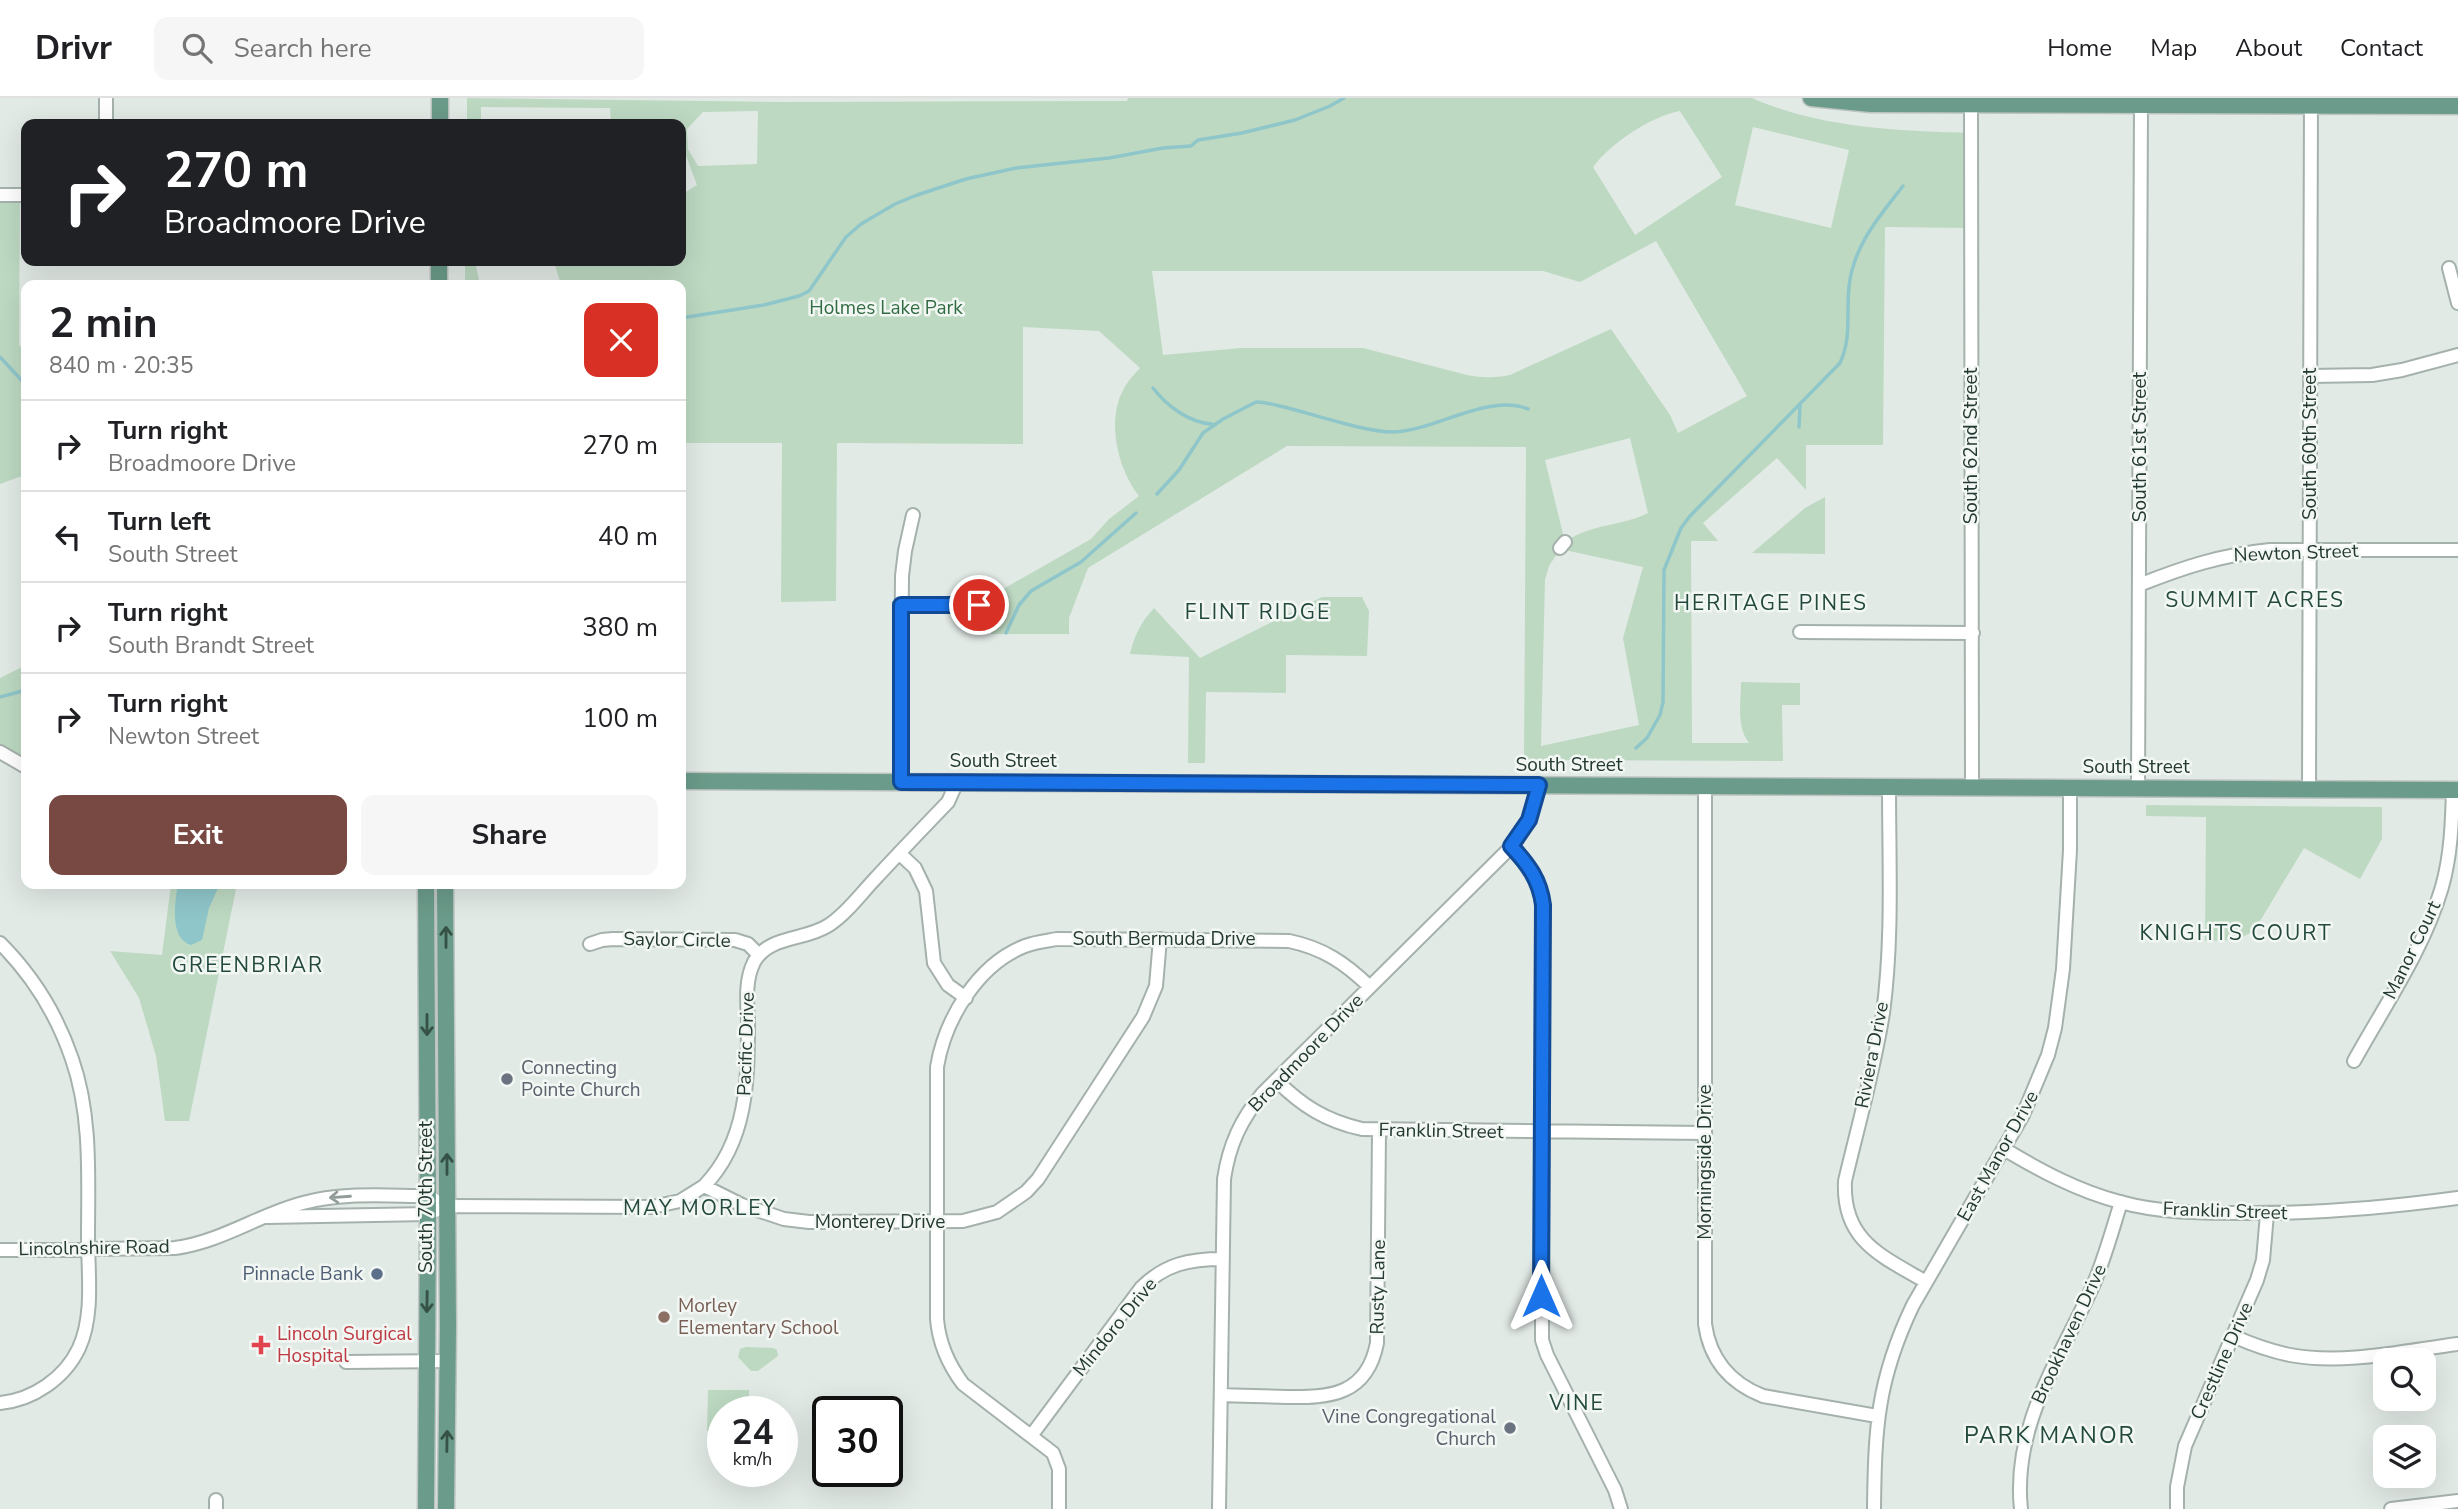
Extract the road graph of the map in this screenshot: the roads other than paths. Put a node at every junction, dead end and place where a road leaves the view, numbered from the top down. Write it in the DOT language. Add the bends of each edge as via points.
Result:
graph roads {
  1 [pos="106,98"];
  2 [pos="440,98"];
  3 [pos="1811,98"];
  4 [pos="2311,102"];
  5 [pos="1971,104"];
  6 [pos="2141,105"];
  7 [pos="2458,106"];
  8 [pos="106,119"];
  9 [pos="440,119"];
  10 [pos="0,195"];
  11 [pos="21,195"];
  12 [pos="2449,268"];
  13 [pos="2458,303"];
  14 [pos="2458,355"];
  15 [pos="2310,376"];
  16 [pos="914,514"];
  17 [pos="2310,550"];
  18 [pos="2458,550"];
  19 [pos="2139,585"];
  20 [pos="901,605"];
  21 [pos="979,605"];
  22 [pos="1800,632"];
  23 [pos="1973,633"];
  24 [pos="0,752"];
  25 [pos="21,764"];
  26 [pos="686,781"];
  27 [pos="901,782"];
  28 [pos="957,782"];
  29 [pos="1539,785"];
  30 [pos="1705,786"];
  31 [pos="1889,787"];
  32 [pos="1972,787"];
  33 [pos="2070,788"];
  34 [pos="2138,789"];
  35 [pos="2309,789"];
  36 [pos="2456,790"];
  37 [pos="1511,846"];
  38 [pos="899,853"];
  39 [pos="426,889"];
  40 [pos="445,889"];
  41 [pos="1160,939"];
  42 [pos="0,943"];
  43 [pos="590,944"];
  44 [pos="759,954"];
  45 [pos="1370,987"];
  46 [pos="966,998"];
  47 [pos="2354,1061"];
  48 [pos="1276,1080"];
  49 [pos="1379,1131"];
  50 [pos="1542,1132"];
  51 [pos="1705,1133"];
  52 [pos="2004,1149"];
  53 [pos="704,1186"];
  54 [pos="428,1196"];
  55 [pos="2458,1198"];
  56 [pos="2121,1202"];
  57 [pos="447,1206"];
  58 [pos="428,1214"];
  59 [pos="2267,1214"];
  60 [pos="267,1217"];
  61 [pos="937,1222"];
  62 [pos="88,1249"];
  63 [pos="0,1250"];
  64 [pos="1223,1259"];
  65 [pos="1926,1282"];
  66 [pos="2233,1336"];
  67 [pos="2458,1344"];
  68 [pos="426,1361"];
  69 [pos="346,1362"];
  70 [pos="448,1362"];
  71 [pos="1220,1395"];
  72 [pos="0,1403"];
  73 [pos="1877,1416"];
  74 [pos="1031,1436"];
  75 [pos="2458,1501"];
  76 [pos="426,1509"];
  77 [pos="446,1509"];
  78 [pos="1059,1509"];
  79 [pos="1219,1509"];
  80 [pos="1621,1509"];
  81 [pos="1874,1509"];
  82 [pos="2021,1509"];
  83 [pos="2177,1509"];
  84 [pos="2391,1509"];
  1 -- 8 [label="street"];
  2 -- 9 [label="main road"];
  3 -- 5 [label="main road" via="1863,104"];
  4 -- 6 [label="main road"];
  4 -- 7 [label="main road"];
  4 -- 15 [label="street, South 60th Street"];
  5 -- 6 [label="main road"];
  5 -- 23 [label="street, South 62nd Street"];
  6 -- 19 [label="street, South 61st Street"];
  10 -- 11 [label="street"];
  12 -- 13 [label="street"];
  14 -- 15 [label="street" via="2372,375"];
  15 -- 17 [label="street, South 60th Street"];
  16 -- 20 [label="street" via="905,551"];
  17 -- 18 [label="street, Newton Street"];
  17 -- 19 [label="street, Newton Street" via="2213,558"];
  17 -- 35 [label="street, South 60th Street"];
  19 -- 34 [label="street, South 61st Street"];
  20 -- 21 [label="street"];
  20 -- 27 [label="street"];
  22 -- 23 [label="street"];
  23 -- 32 [label="street, South 62nd Street"];
  24 -- 25 [label="street"];
  26 -- 27 [label="main road, South Street"];
  27 -- 28 [label="main road, South Street"];
  28 -- 29 [label="main road, South Street"];
  28 -- 38 [label="street" via="948,802"];
  29 -- 30 [label="main road, South Street"];
  29 -- 37 [label="street, Broadmoore Drive" via="1529,820"];
  30 -- 31 [label="main road, South Street"];
  30 -- 51 [label="street, Morningside Drive"];
  31 -- 32 [label="main road, South Street"];
  31 -- 65 [label="street, Riviera Drive" via="1883,1012 1844,1196 1851,1223 1868,1245"];
  32 -- 33 [label="main road, South Street"];
  33 -- 34 [label="main road, South Street"];
  33 -- 52 [label="street, East Manor Drive" via="2070,850 2055,1028 2037,1086"];
  34 -- 35 [label="main road, South Street"];
  35 -- 36 [label="main road, South Street"];
  36 -- 47 [label="street, Manor Court" via="2448,859 2432,917"];
  37 -- 45 [label="street, Broadmoore Drive"];
  37 -- 50 [label="street" via="1530,869 1543,905"];
  38 -- 44 [label="street" via="829,925"];
  38 -- 46 [label="street" via="915,868 926,891 934,963 948,985"];
  39 -- 54 [label="main road, South 70th Street, one-way"];
  57 -- 40 [label="main road, South 70th Street, one-way"];
  41 -- 45 [label="street, South Bermuda Drive" via="1303,944 1338,959"];
  41 -- 46 [label="street, South Bermuda Drive" via="1036,942 993,965"];
  41 -- 61 [label="street, Monterey Drive" via="1156,986 1143,1017 1038,1179 997,1212"];
  42 -- 62 [label="street" via="37,988 73,1060 87,1137"];
  43 -- 44 [label="street, Saylor Circle" via="613,939 735,940"];
  44 -- 53 [label="street, Pacific Drive" via="747,987 748,1064 742,1115 722,1164"];
  45 -- 48 [label="street, Broadmoore Drive"];
  46 -- 61 [label="street, South Bermuda Drive" via="945,1034 937,1067"];
  48 -- 49 [label="street, Franklin Street" via="1322,1117"];
  48 -- 64 [label="street, Broadmoore Drive" via="1251,1107 1231,1144 1224,1179"];
  49 -- 50 [label="street, Franklin Street"];
  49 -- 71 [label="street, Rusty Lane" via="1377,1343 1369,1367 1356,1383 1330,1396"];
  50 -- 51 [label="street, Franklin Street"];
  50 -- 80 [label="street" via="1542,1340"];
  51 -- 73 [label="street, Morningside Drive" via="1705,1324 1718,1364 1741,1386 1763,1396"];
  52 -- 56 [label="street, Franklin Street" via="2065,1182"];
  52 -- 65 [label="street, East Manor Drive"];
  53 -- 57 [label="street" via="680,1201 652,1207"];
  53 -- 61 [label="street, Monterey Drive" via="784,1219"];
  54 -- 57 [label="street, Lincolnshire Road"];
  54 -- 58 [label="main road, South 70th Street"];
  54 -- 60 [label="street, Lincolnshire Road, one-way" via="328,1198"];
  55 -- 59 [label="street, Franklin Street" via="2337,1212"];
  56 -- 59 [label="street, Franklin Street" via="2190,1213"];
  56 -- 82 [label="street, Brookhaven Drive" via="2093,1286 2029,1422 2020,1472"];
  57 -- 58 [label="street, Lincolnshire Road"];
  57 -- 70 [label="main road, South 70th Street"];
  58 -- 60 [label="street, Lincolnshire Road"];
  58 -- 68 [label="main road, South 70th Street, one-way"];
  59 -- 66 [label="street, Crestline Drive" via="2258,1280"];
  60 -- 62 [label="street, Lincolnshire Road" via="185,1247"];
  61 -- 74 [label="street, South Bermuda Drive" via="937,1319 946,1357 974,1394"];
  62 -- 63 [label="street, Lincolnshire Road"];
  62 -- 72 [label="street" via="88,1315 78,1350 48,1385 22,1399"];
  64 -- 71 [label="street, Broadmoore Drive"];
  64 -- 74 [label="street, Mindoro Drive" via="1184,1261 1141,1288"];
  65 -- 73 [label="street, East Manor Drive" via="1894,1349"];
  66 -- 67 [label="street" via="2270,1350 2315,1358"];
  66 -- 83 [label="street, Crestline Drive" via="2185,1446"];
  68 -- 69 [label="street"];
  68 -- 70 [label="street"];
  68 -- 76 [label="main road, South 70th Street"];
  77 -- 70 [label="main road, South 70th Street, one-way"];
  71 -- 79 [label="street, Broadmoore Drive"];
  73 -- 81 [label="street, East Manor Drive"];
  74 -- 78 [label="street, South Bermuda Drive" via="1056,1459"];
  75 -- 84 [label="street"];
}
